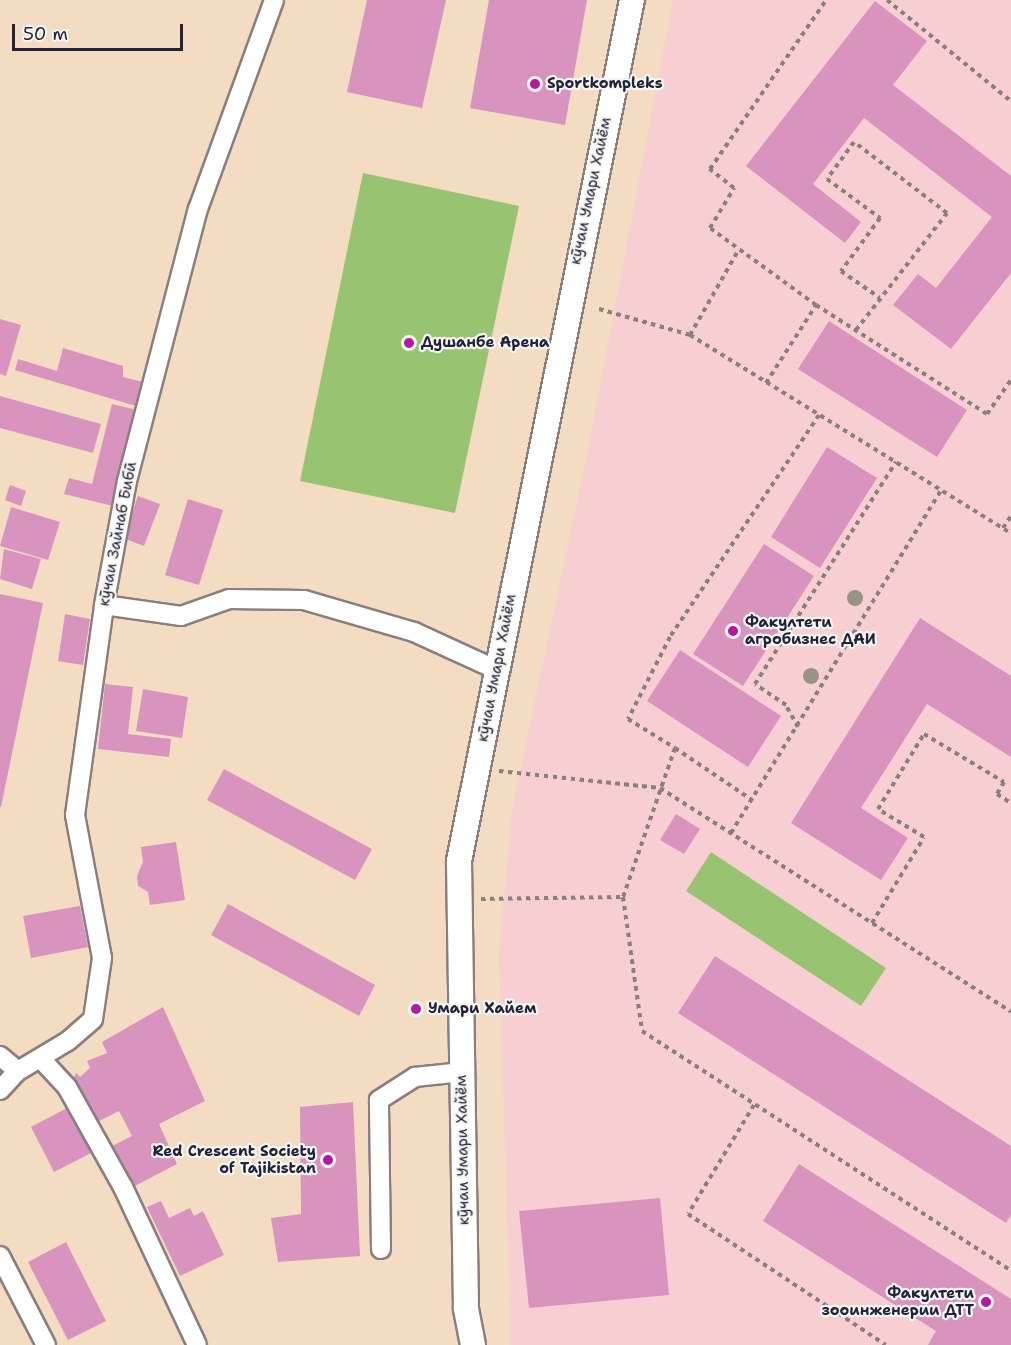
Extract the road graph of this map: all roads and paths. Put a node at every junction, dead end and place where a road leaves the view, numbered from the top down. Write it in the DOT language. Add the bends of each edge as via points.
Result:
graph roads {
  1 [pos="274,0"];
  2 [pos="632,0"];
  3 [pos="826,0"];
  4 [pos="887,0"];
  5 [pos="1011,101"];
  6 [pos="739,249"];
  7 [pos="880,298"];
  8 [pos="816,305"];
  9 [pos="598,309"];
  10 [pos="856,330"];
  11 [pos="690,335"];
  12 [pos="1011,380"];
  13 [pos="766,383"];
  14 [pos="819,415"];
  15 [pos="896,462"];
  16 [pos="941,490"];
  17 [pos="1011,516"];
  18 [pos="1003,528"];
  19 [pos="1011,533"];
  20 [pos="104,605"];
  21 [pos="497,670"];
  22 [pos="798,728"];
  23 [pos="675,748"];
  24 [pos="477,771"];
  25 [pos="660,788"];
  26 [pos="752,800"];
  27 [pos="1011,803"];
  28 [pos="731,833"];
  29 [pos="623,897"];
  30 [pos="459,900"];
  31 [pos="872,923"];
  32 [pos="1011,1012"];
  33 [pos="0,1056"];
  34 [pos="41,1059"];
  35 [pos="18,1071"];
  36 [pos="462,1072"];
  37 [pos="0,1090"];
  38 [pos="754,1105"];
  39 [pos="381,1249"];
  40 [pos="0,1256"];
  41 [pos="1011,1271"];
  42 [pos="46,1345"];
  43 [pos="196,1345"];
  44 [pos="473,1345"];
  45 [pos="886,1345"];
  1 -- 20 [label="street, кӯчаи Зайнаб Бибӣ" via="198,209 127,482"];
  2 -- 21 [label="street, кӯчаи Умари Хайём"];
  3 -- 6 [label="path" via="710,170 734,188 710,228"];
  4 -- 5 [label="path"];
  6 -- 8 [label="path"];
  6 -- 11 [label="path"];
  7 -- 7 [label="path" via="947,213 854,142 826,179 880,218 841,271"];
  7 -- 10 [label="path"];
  8 -- 10 [label="path"];
  8 -- 13 [label="path"];
  9 -- 11 [label="path"];
  10 -- 12 [label="path" via="987,414"];
  11 -- 13 [label="path"];
  13 -- 14 [label="path"];
  14 -- 15 [label="path"];
  14 -- 23 [label="path" via="670,637 628,719"];
  15 -- 16 [label="path"];
  15 -- 22 [label="path" via="755,684 786,705"];
  16 -- 18 [label="path"];
  16 -- 22 [label="path"];
  17 -- 18 [label="path"];
  18 -- 19 [label="path"];
  20 -- 21 [label="street" via="181,616 229,599 304,600 414,632"];
  20 -- 34 [label="street, кӯчаи Зайнаб Бибӣ" via="75,814 102,958 93,1019"];
  21 -- 24 [label="street, кӯчаи Умари Хайём"];
  22 -- 26 [label="path"];
  23 -- 25 [label="path"];
  23 -- 26 [label="path"];
  24 -- 25 [label="path" via="504,770"];
  24 -- 30 [label="street, кӯчаи Умари Хайём" via="459,861"];
  25 -- 28 [label="path"];
  25 -- 29 [label="path"];
  26 -- 28 [label="path"];
  27 -- 31 [label="path" via="997,794 1004,782 924,734 878,809 924,837"];
  28 -- 31 [label="path"];
  29 -- 30 [label="path"];
  29 -- 38 [label="path" via="642,1031"];
  30 -- 36 [label="street, кӯчаи Умари Хайём"];
  31 -- 32 [label="path"];
  33 -- 35 [label="street"];
  34 -- 35 [label="street, кӯчаи Зайнаб Бибӣ"];
  34 -- 43 [label="street" via="67,1087 123,1187"];
  35 -- 37 [label="street, кӯчаи Зайнаб Бибӣ"];
  36 -- 39 [label="street" via="415,1077 379,1100"];
  36 -- 44 [label="street, кӯчаи Умари Хайём" via="466,1308"];
  38 -- 41 [label="path"];
  38 -- 45 [label="path" via="688,1214"];
  40 -- 42 [label="street"];
}
